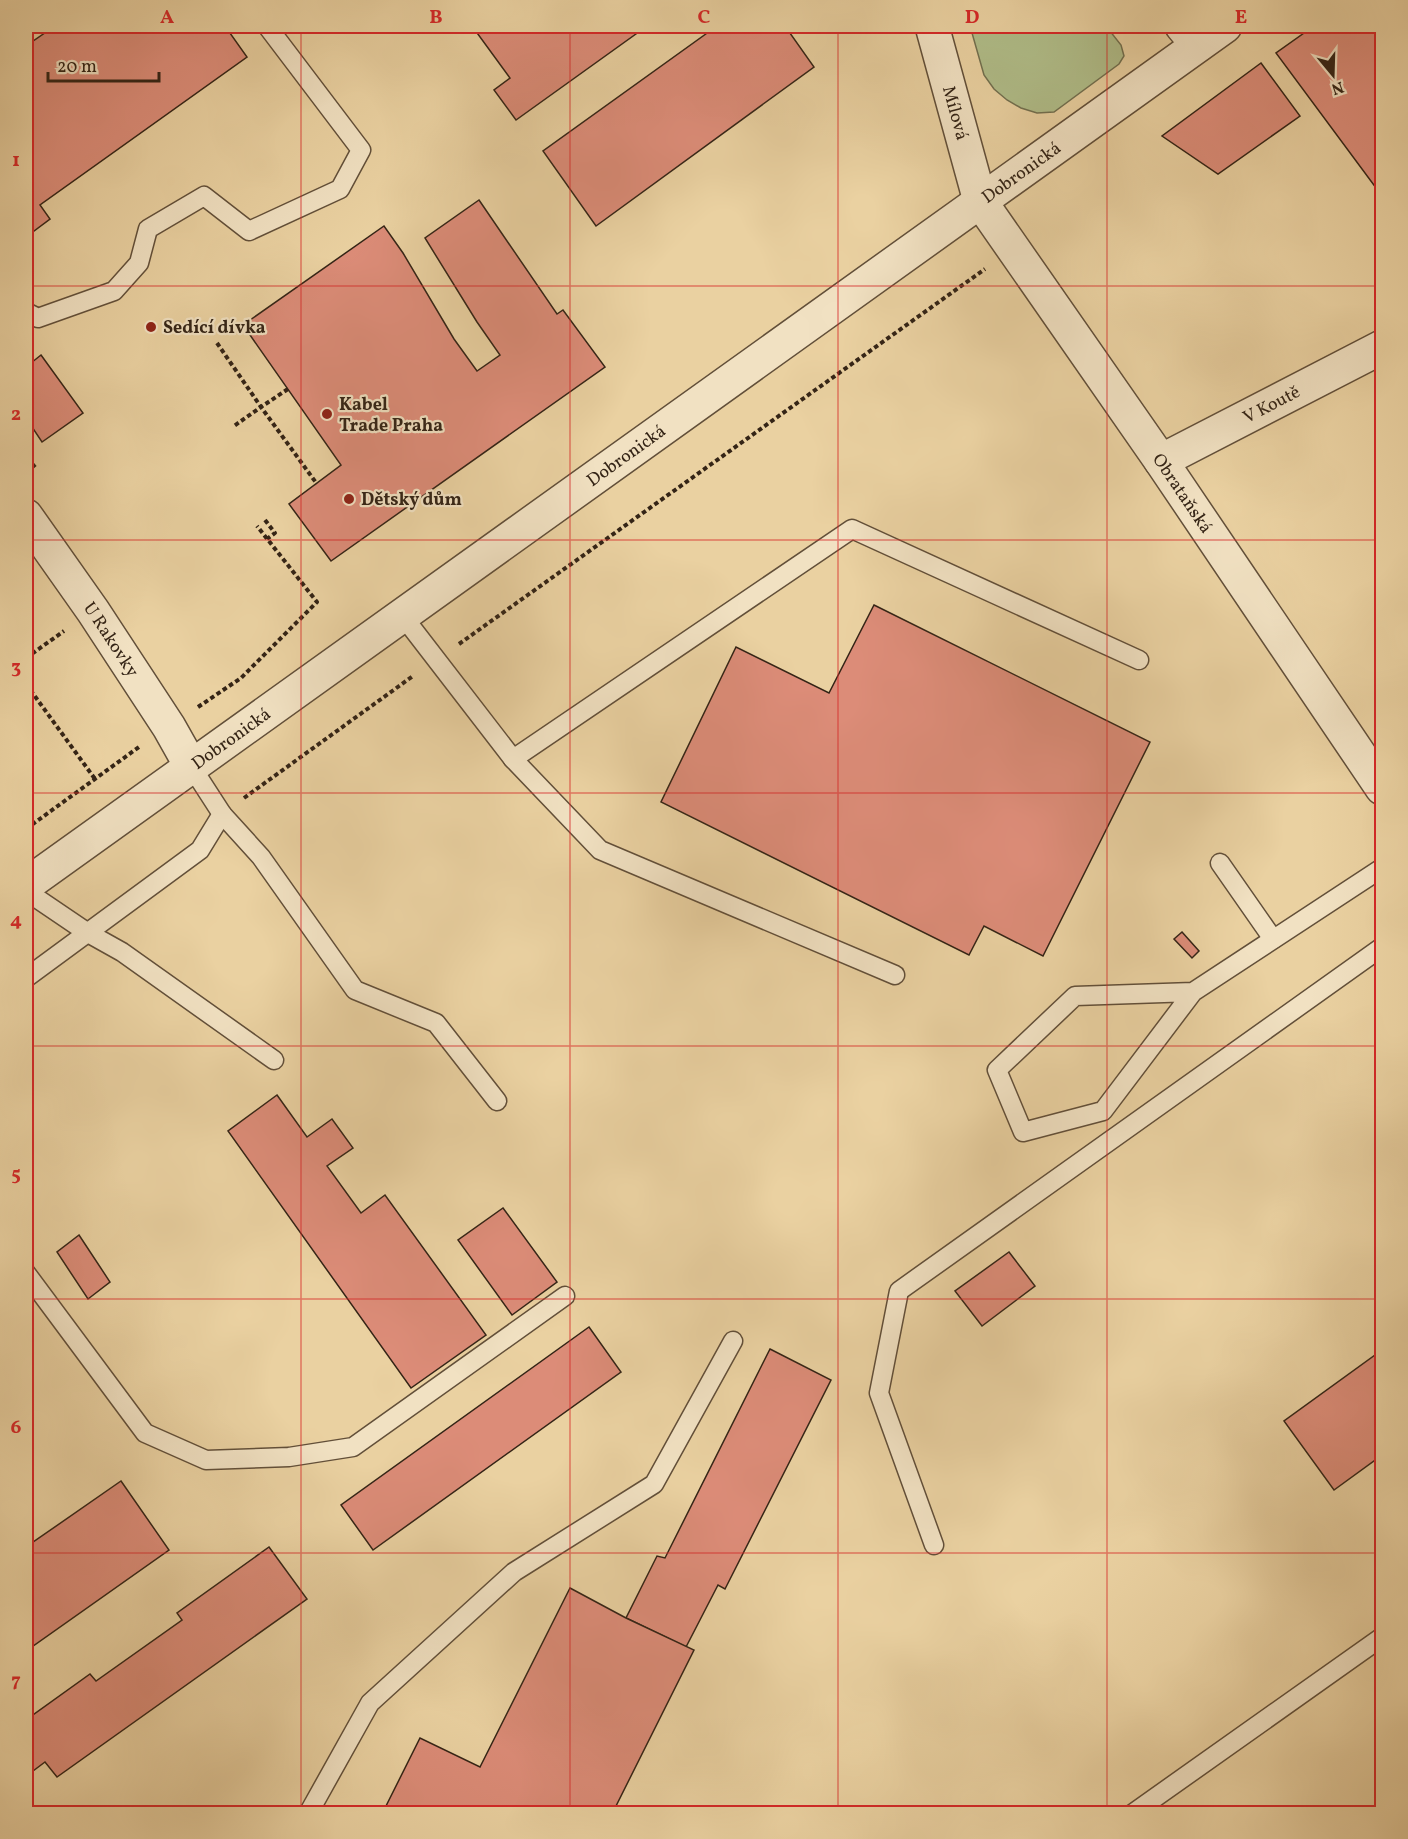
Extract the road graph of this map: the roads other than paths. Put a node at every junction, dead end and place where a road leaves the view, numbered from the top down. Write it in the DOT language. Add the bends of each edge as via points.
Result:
graph roads {
  1 [pos="267,26"];
  2 [pos="932,26"];
  3 [pos="1225,26"];
  4 [pos="1190,35"];
  5 [pos="980,201"];
  6 [pos="26,312"];
  7 [pos="1383,347"];
  8 [pos="1161,461"];
  9 [pos="26,516"];
  10 [pos="402,615"];
  11 [pos="1138,660"];
  12 [pos="513,759"];
  13 [pos="1372,763"];
  14 [pos="191,766"];
  15 [pos="1383,788"];
  16 [pos="222,814"];
  17 [pos="1220,863"];
  18 [pos="1383,868"];
  19 [pos="26,885"];
  20 [pos="26,891"];
  21 [pos="88,933"];
  22 [pos="1273,939"];
  23 [pos="1383,947"];
  24 [pos="896,975"];
  25 [pos="26,978"];
  26 [pos="1193,992"];
  27 [pos="274,1060"];
  28 [pos="497,1101"];
  29 [pos="26,1273"];
  30 [pos="565,1296"];
  31 [pos="733,1341"];
  32 [pos="934,1545"];
  33 [pos="1383,1638"];
  34 [pos="308,1814"];
  35 [pos="1132,1814"];
  1 -- 6 [label="lane" via="361,150 340,189 249,231 204,196 148,229 139,263 114,291 38,318"];
  2 -- 5 [label="street, Mílová"];
  3 -- 4 [label="street, Dobronická"];
  4 -- 5 [label="street, Dobronická"];
  5 -- 8 [label="street, Obrataňská"];
  5 -- 10 [label="street, Dobronická"];
  7 -- 8 [label="street, V Koutě"];
  8 -- 13 [label="street, Obrataňská"];
  9 -- 14 [label="street, U Rakovky" via="93,611"];
  10 -- 12 [label="lane"];
  10 -- 14 [label="street, Dobronická"];
  11 -- 12 [label="lane" via="852,529"];
  12 -- 24 [label="lane" via="600,850"];
  13 -- 15 [label="street, Obrataňská"];
  14 -- 16 [label="lane"];
  14 -- 19 [label="street, Dobronická"];
  16 -- 21 [label="lane" via="200,850"];
  16 -- 28 [label="lane" via="261,857 355,990 436,1023"];
  17 -- 22 [label="lane"];
  18 -- 22 [label="lane"];
  20 -- 21 [label="lane"];
  21 -- 25 [label="lane"];
  21 -- 27 [label="lane" via="122,952"];
  22 -- 26 [label="lane"];
  23 -- 32 [label="lane" via="899,1291 879,1392"];
  26 -- 26 [label="lane" via="1075,996 997,1070 1023,1132 1103,1111"];
  29 -- 30 [label="lane" via="145,1432 206,1460 289,1457 353,1447"];
  31 -- 34 [label="lane" via="654,1484 514,1572 370,1702"];
  33 -- 35 [label="lane"];
}
